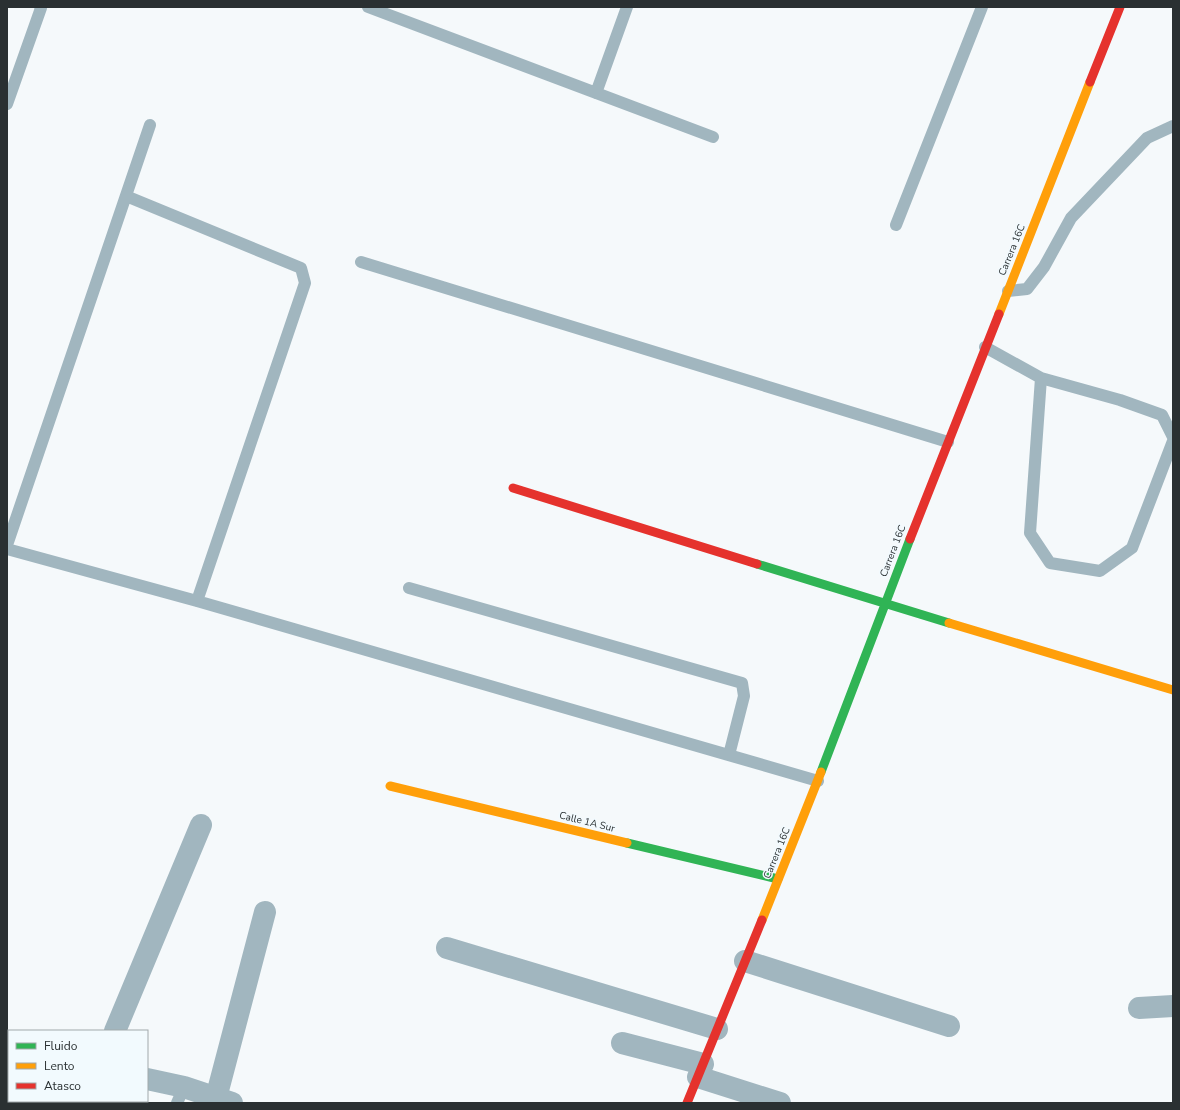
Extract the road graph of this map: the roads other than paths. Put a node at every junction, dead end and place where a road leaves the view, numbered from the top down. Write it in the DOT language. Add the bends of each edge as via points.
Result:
graph roads {
  1 [pos="40,7"];
  2 [pos="368,7"];
  3 [pos="627,7"];
  4 [pos="982,7"];
  5 [pos="1120,7"];
  6 [pos="596,93"];
  7 [pos="7,104"];
  8 [pos="150,125"];
  9 [pos="1173,126"];
  10 [pos="714,137"];
  11 [pos="126,196"];
  12 [pos="896,225"];
  13 [pos="361,262"];
  14 [pos="1008,291"];
  15 [pos="985,347"];
  16 [pos="1041,378"];
  17 [pos="1173,437"];
  18 [pos="1173,441"];
  19 [pos="948,442"];
  20 [pos="513,488"];
  21 [pos="7,544"];
  22 [pos="7,549"];
  23 [pos="409,588"];
  24 [pos="197,601"];
  25 [pos="884,604"];
  26 [pos="1173,690"];
  27 [pos="729,755"];
  28 [pos="818,781"];
  29 [pos="390,786"];
  30 [pos="201,825"];
  31 [pos="778,879"];
  32 [pos="265,912"];
  33 [pos="447,948"];
  34 [pos="745,961"];
  35 [pos="1173,1006"];
  36 [pos="1139,1008"];
  37 [pos="949,1026"];
  38 [pos="717,1029"];
  39 [pos="115,1030"];
  40 [pos="622,1043"];
  41 [pos="700,1071"];
  42 [pos="148,1079"];
  43 [pos="181,1095"];
  44 [pos="224,1100"];
  45 [pos="687,1103"];
  46 [pos="780,1103"];
  1 -- 7 [label="lane"];
  2 -- 6 [label="lane"];
  3 -- 6 [label="lane"];
  4 -- 12 [label="lane"];
  5 -- 14 [label="street, Carrera 16C"];
  6 -- 10 [label="lane"];
  8 -- 11 [label="lane"];
  9 -- 14 [label="lane" via="1147,138 1071,218 1044,267 1027,289"];
  11 -- 21 [label="lane"];
  11 -- 24 [label="lane" via="301,268 304,283"];
  13 -- 19 [label="lane"];
  14 -- 15 [label="street, Carrera 16C"];
  15 -- 16 [label="lane"];
  15 -- 19 [label="street, Carrera 16C"];
  16 -- 17 [label="lane" via="1120,400 1162,415"];
  16 -- 18 [label="lane" via="1030,533 1050,563 1100,571 1132,548"];
  19 -- 25 [label="street, Carrera 16C"];
  20 -- 25 [label="street"];
  22 -- 24 [label="lane"];
  23 -- 27 [label="lane" via="742,683 744,696"];
  24 -- 27 [label="lane"];
  25 -- 26 [label="street"];
  25 -- 28 [label="street, Carrera 16C"];
  27 -- 28 [label="lane"];
  28 -- 31 [label="street, Carrera 16C"];
  29 -- 31 [label="street, Calle 1A Sur"];
  30 -- 39 [label="street"];
  31 -- 34 [label="street, Carrera 16C"];
  32 -- 44 [label="street"];
  33 -- 38 [label="street"];
  34 -- 37 [label="street"];
  34 -- 38 [label="street, Carrera 16C"];
  35 -- 36 [label="street"];
  38 -- 41 [label="street, Carrera 16C"];
  40 -- 41 [label="street"];
  41 -- 45 [label="street, Carrera 16C"];
  41 -- 46 [label="street"];
  42 -- 43 [label="street"];
  43 -- 44 [label="street"];
}
